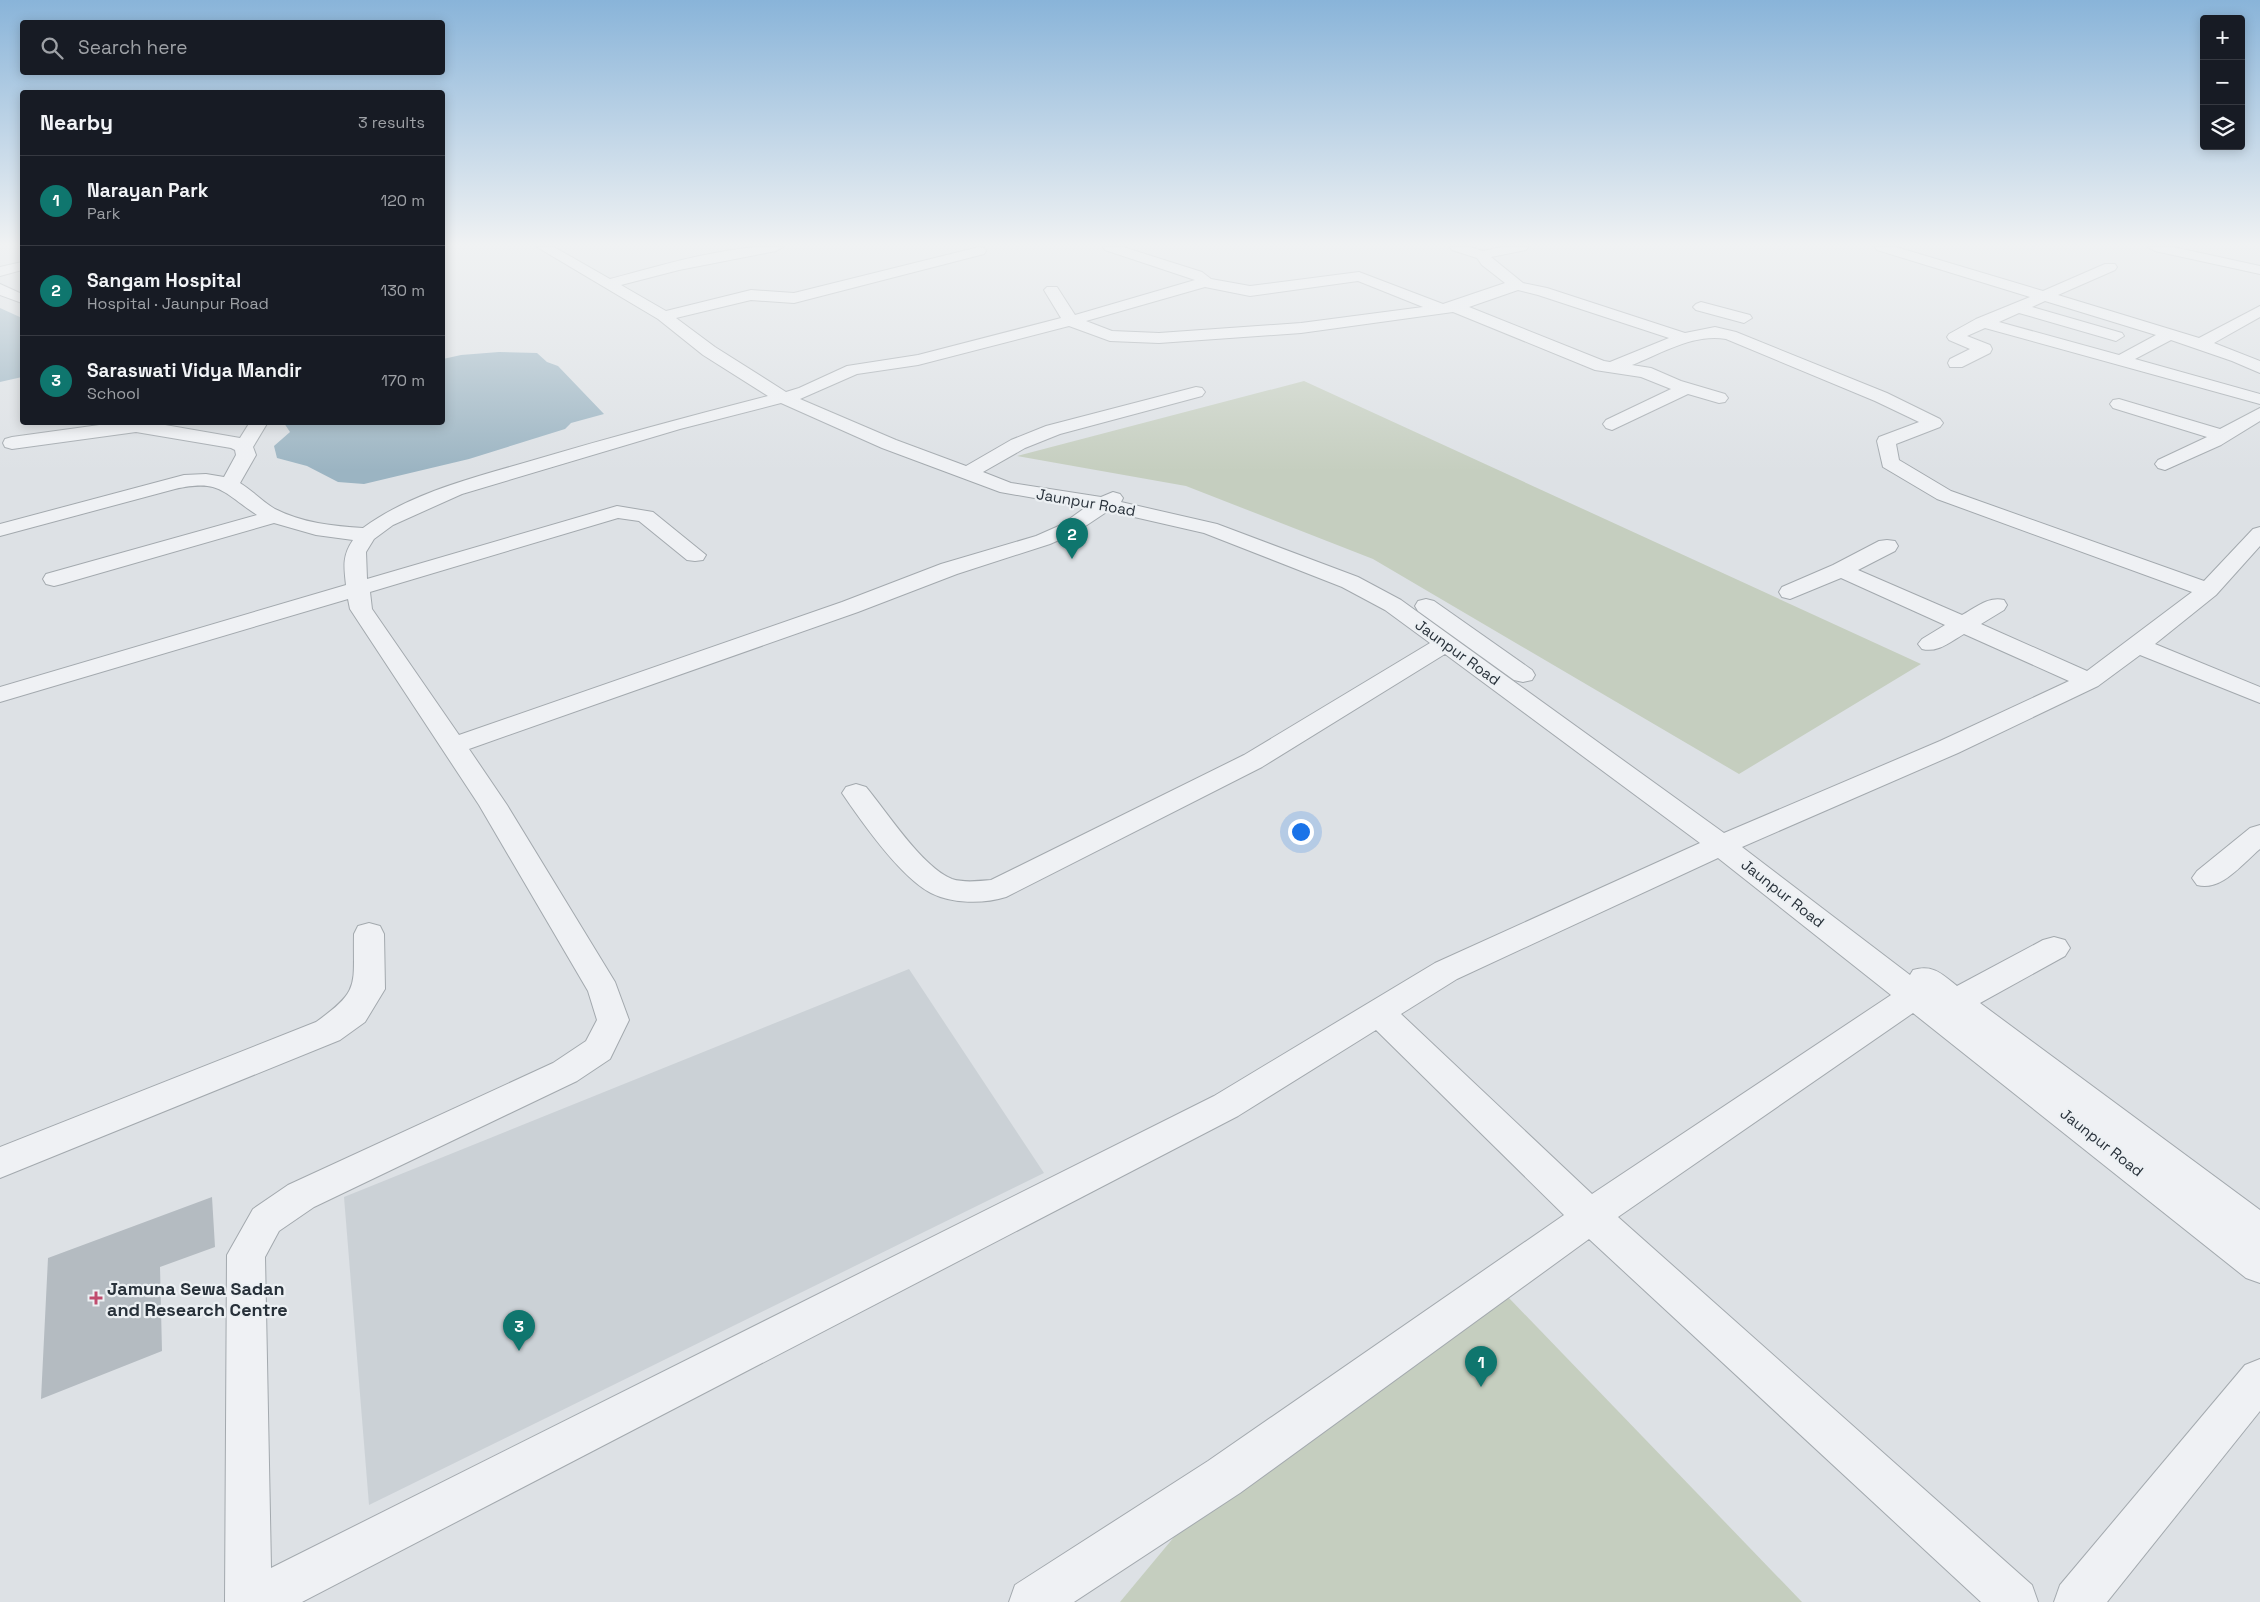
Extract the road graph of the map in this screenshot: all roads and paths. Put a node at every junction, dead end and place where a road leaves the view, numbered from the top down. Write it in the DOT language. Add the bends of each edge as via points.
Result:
graph roads {
  1 [pos="671,322"];
  2 [pos="1068,322"];
  3 [pos="1073,322"];
  4 [pos="1347,322"];
  5 [pos="1485,322"];
  6 [pos="1635,322"];
  7 [pos="1736,322"];
  8 [pos="1982,322"];
  9 [pos="2068,322"];
  10 [pos="2132,322"];
  11 [pos="2241,322"];
  12 [pos="1715,332"];
  13 [pos="2168,333"];
  14 [pos="1684,338"];
  15 [pos="2147,344"];
  16 [pos="2201,344"];
  17 [pos="2121,361"];
  18 [pos="1956,363"];
  19 [pos="1610,368"];
  20 [pos="2260,368"];
  21 [pos="1681,386"];
  22 [pos="1196,392"];
  23 [pos="784,398"];
  24 [pos="1719,398"];
  25 [pos="2259,400"];
  26 [pos="2119,404"];
  27 [pos="1612,424"];
  28 [pos="256,425"];
  29 [pos="2223,436"];
  30 [pos="12,443"];
  31 [pos="244,447"];
  32 [pos="2165,464"];
  33 [pos="974,474"];
  34 [pos="230,484"];
  35 [pos="1109,500"];
  36 [pos="276,516"];
  37 [pos="0,530"];
  38 [pos="2260,533"];
  39 [pos="367,535"];
  40 [pos="1887,546"];
  41 [pos="695,555"];
  42 [pos="1841,570"];
  43 [pos="54,579"];
  44 [pos="358,588"];
  45 [pos="2208,590"];
  46 [pos="1790,592"];
  47 [pos="1996,605"];
  48 [pos="1963,624"];
  49 [pos="1447,644"];
  50 [pos="1930,644"];
  51 [pos="2138,646"];
  52 [pos="2089,681"];
  53 [pos="0,695"];
  54 [pos="2260,696"];
  55 [pos="453,746"];
  56 [pos="856,793"];
  57 [pos="2260,834"];
  58 [pos="1729,841"];
  59 [pos="2207,878"];
  60 [pos="370,934"];
  61 [pos="2054,948"];
  62 [pos="1934,994"];
  63 [pos="1378,1012"];
  64 [pos="0,1163"];
  65 [pos="1590,1216"];
  66 [pos="2260,1232"];
  67 [pos="2260,1266"];
  68 [pos="2260,1379"];
  69 [pos="248,1602"];
  70 [pos="253,1602"];
  71 [pos="1032,1602"];
  72 [pos="2015,1602"];
  73 [pos="2077,1602"];
  1 -- 23 [label="street, Jaunpur Road" via="709,351"];
  2 -- 23 [label="street" via="918,360 852,370"];
  3 -- 4 [label="street" via="1117,337 1194,337"];
  5 -- 19 [label="street"];
  6 -- 14 [label="street"];
  7 -- 12 [label="street"];
  8 -- 17 [label="street"];
  8 -- 18 [label="street" via="1955,337 1984,349"];
  9 -- 15 [label="street"];
  10 -- 13 [label="street"];
  11 -- 16 [label="street"];
  12 -- 14 [label="street"];
  12 -- 45 [label="street" via="1740,338 1881,397 1934,423 1886,441 1890,463 1944,495"];
  13 -- 15 [label="street"];
  13 -- 16 [label="street"];
  14 -- 19 [label="street"];
  15 -- 17 [label="street"];
  16 -- 20 [label="street"];
  17 -- 25 [label="street"];
  19 -- 21 [label="street" via="1645,372"];
  21 -- 24 [label="street"];
  21 -- 27 [label="street" via="1685,389 1681,392"];
  22 -- 33 [label="street" via="1053,430 1018,444"];
  23 -- 33 [label="street, Jaunpur Road" via="889,444"];
  23 -- 39 [label="street" via="674,425 455,490 386,521"];
  25 -- 29 [label="street"];
  26 -- 29 [label="street"];
  28 -- 31 [label="street"];
  29 -- 32 [label="street"];
  30 -- 31 [label="street" via="136,426"];
  31 -- 34 [label="street" via="246,455"];
  33 -- 35 [label="street, Jaunpur Road" via="1017,490"];
  34 -- 36 [label="street"];
  34 -- 37 [label="street" via="217,480 178,484"];
  35 -- 49 [label="street, Jaunpur Road" via="1210,528 1302,561 1393,606"];
  35 -- 55 [label="street" via="1068,529 1043,540 949,569 850,607"];
  35 -- 58 [label="street" via="1201,514 1273,537 1319,554 1431,609 1480,643"];
  36 -- 39 [label="street" via="320,531"];
  36 -- 43 [label="street"];
  38 -- 45 [label="street"];
  39 -- 44 [label="street" via="355,552"];
  40 -- 42 [label="street"];
  41 -- 44 [label="street" via="646,516 617,512"];
  42 -- 46 [label="street"];
  42 -- 48 [label="street"];
  44 -- 53 [label="street"];
  44 -- 55 [label="street" via="360,609"];
  45 -- 51 [label="street"];
  47 -- 48 [label="street"];
  48 -- 50 [label="street"];
  48 -- 52 [label="street"];
  49 -- 56 [label="street" via="1253,761 996,890 971,892 942,886 918,868"];
  49 -- 58 [label="street, Jaunpur Road"];
  51 -- 52 [label="street"];
  51 -- 54 [label="street"];
  52 -- 58 [label="street" via="1966,739"];
  55 -- 69 [label="street" via="604,990 613,1020 598,1050 565,1072 302,1196 266,1220 246,1255"];
  57 -- 59 [label="street"];
  58 -- 62 [label="street, Jaunpur Road"];
  58 -- 63 [label="street" via="1446,971"];
  60 -- 64 [label="street" via="369,989 353,1013 328,1031"];
  61 -- 62 [label="street"];
  62 -- 65 [label="street"];
  62 -- 66 [label="street"];
  62 -- 67 [label="street, Jaunpur Road"];
  63 -- 65 [label="street"];
  63 -- 70 [label="street" via="1226,1106"];
  65 -- 71 [label="street" via="1224,1477"];
  65 -- 72 [label="street"];
  68 -- 73 [label="street"];
}
